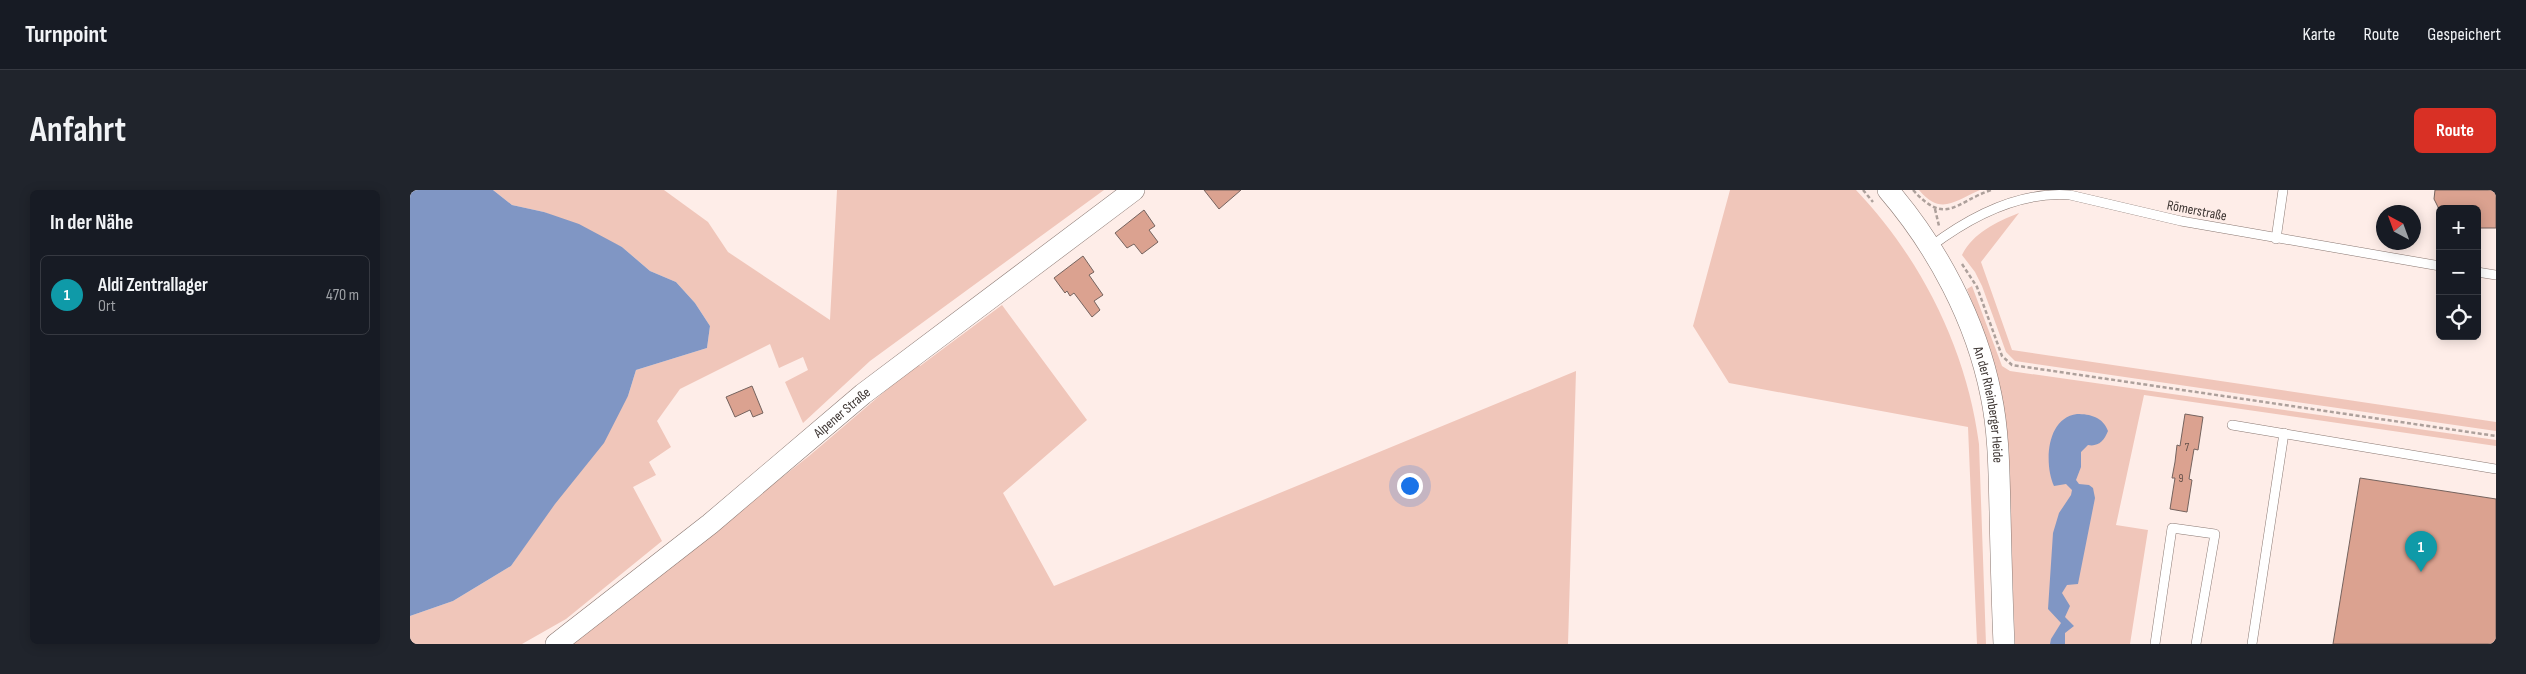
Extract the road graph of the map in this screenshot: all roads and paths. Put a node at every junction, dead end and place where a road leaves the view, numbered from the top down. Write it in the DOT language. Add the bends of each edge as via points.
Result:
graph roads {
  1 [pos="1134,190"];
  2 [pos="1862,190"];
  3 [pos="1913,190"];
  4 [pos="1991,190"];
  5 [pos="2283,190"];
  6 [pos="2037,193"];
  7 [pos="1883,198"];
  8 [pos="1935,209"];
  9 [pos="2276,239"];
  10 [pos="1937,242"];
  11 [pos="2436,265"];
  12 [pos="2481,273"];
  13 [pos="2496,275"];
  14 [pos="2232,425"];
  15 [pos="2284,433"];
  16 [pos="2496,436"];
  17 [pos="2496,469"];
  18 [pos="556,644"];
  19 [pos="2004,644"];
  20 [pos="2155,644"];
  21 [pos="2196,644"];
  22 [pos="2252,644"];
  1 -- 18 [label="street, Alpener Straße" via="863,394 710,524"];
  2 -- 7 [label="path"];
  3 -- 8 [label="path"];
  4 -- 8 [label="path" via="1948,209"];
  5 -- 9 [label="lane"];
  6 -- 9 [label="lane, Römerstraße" via="2070,195"];
  6 -- 10 [label="lane, Römerstraße" via="2004,204"];
  7 -- 10 [label="street, An der Rheinberger Heide"];
  8 -- 10 [label="path"];
  9 -- 11 [label="lane, Römerstraße"];
  10 -- 16 [label="path" via="1972,278 2002,356 2012,365"];
  10 -- 19 [label="street, An der Rheinberger Heide" via="1991,395 1998,465"];
  12 -- 13 [label="lane"];
  14 -- 15 [label="lane"];
  15 -- 17 [label="lane"];
  15 -- 22 [label="lane"];
  20 -- 21 [label="lane" via="2172,528 2215,534"];
}
